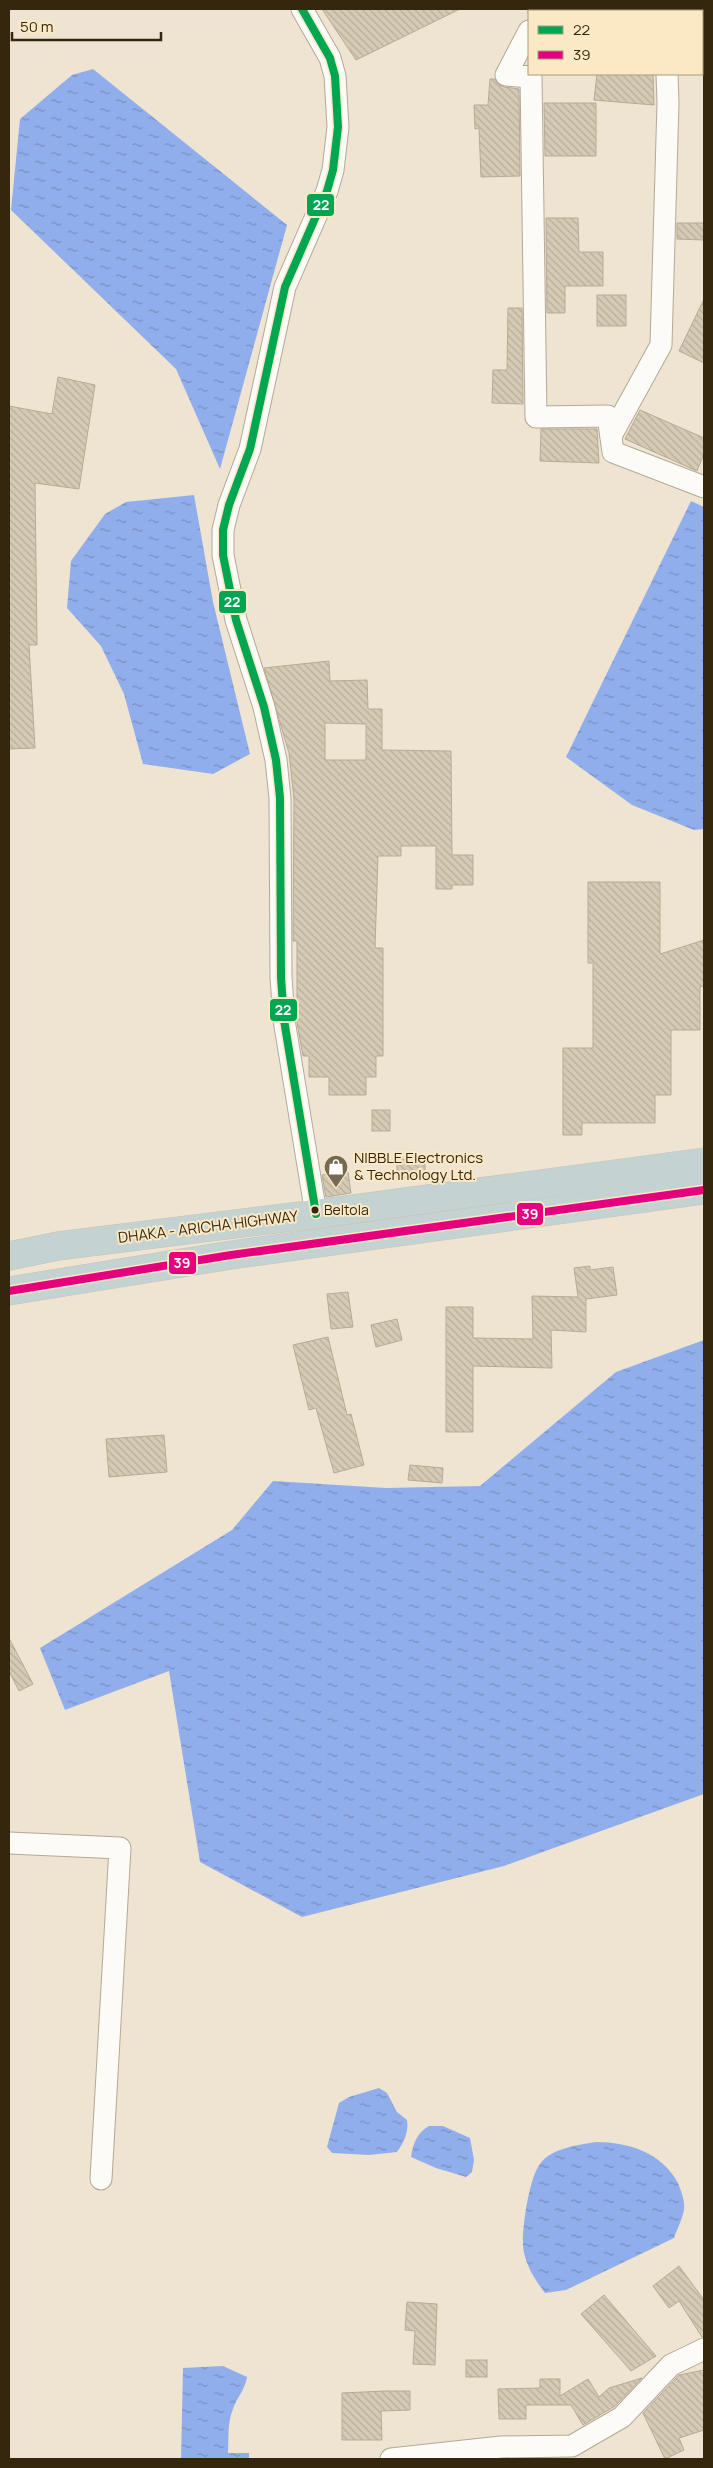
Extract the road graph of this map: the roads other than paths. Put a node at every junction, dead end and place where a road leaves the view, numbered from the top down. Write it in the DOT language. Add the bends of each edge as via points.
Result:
graph roads {
  1 [pos="302,9"];
  2 [pos="528,32"];
  3 [pos="667,75"];
  4 [pos="611,436"];
  5 [pos="704,487"];
  6 [pos="704,1162"];
  7 [pos="704,1190"];
  8 [pos="316,1214"];
  9 [pos="9,1256"];
  10 [pos="9,1291"];
  11 [pos="9,1843"];
  12 [pos="102,2179"];
  13 [pos="704,2349"];
  14 [pos="391,2459"];
  1 -- 8 [label="street" via="330,58 335,76 338,127 333,170 286,287 250,449 222,530 223,555 236,620 264,707 276,760 280,798 284,1020"];
  2 -- 4 [label="street" via="506,75 531,77 536,417 608,416"];
  3 -- 4 [label="street" via="661,345"];
  4 -- 5 [label="street" via="613,452"];
  6 -- 8 [label="highway, DHAKA - ARICHA HIGHWAY"];
  7 -- 10 [label="highway" via="231,1256"];
  8 -- 9 [label="highway, DHAKA - ARICHA HIGHWAY" via="58,1246"];
  11 -- 12 [label="street" via="120,1848"];
  13 -- 14 [label="street" via="671,2365 622,2417 572,2446 501,2447"];
}
